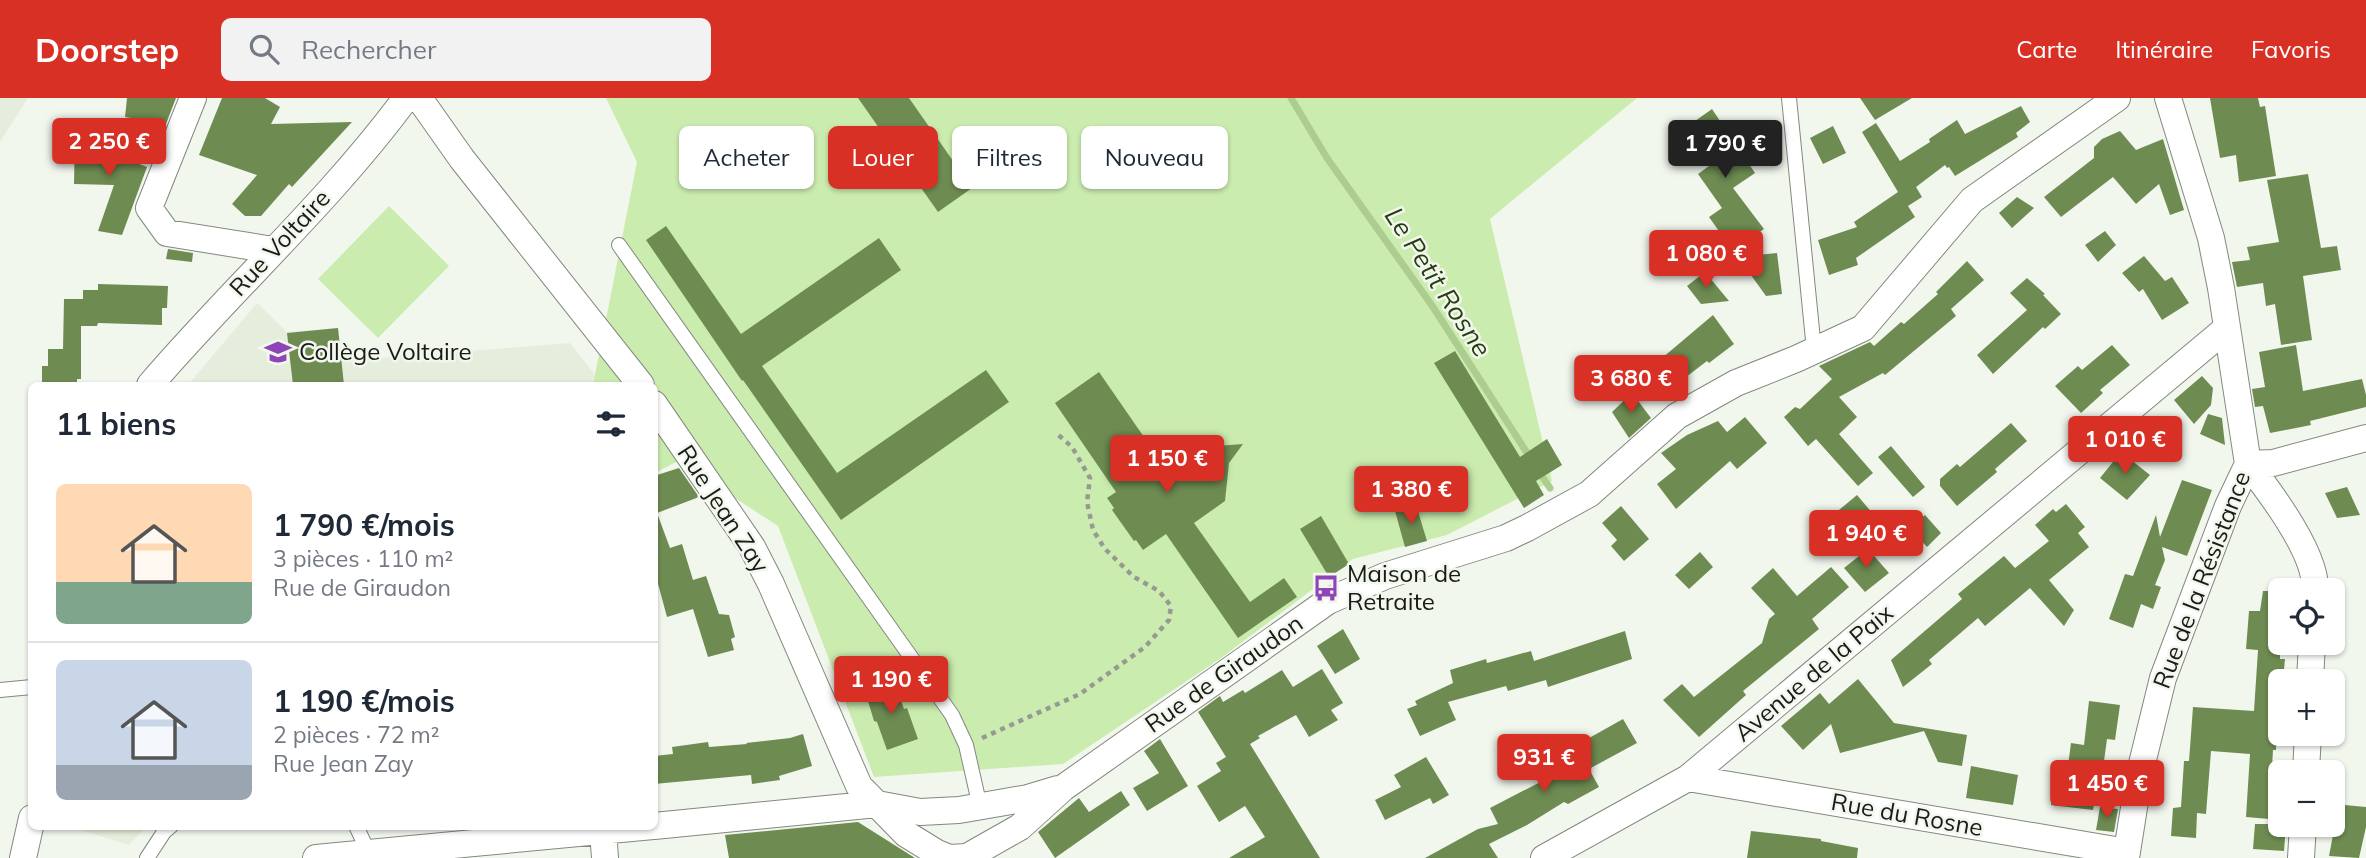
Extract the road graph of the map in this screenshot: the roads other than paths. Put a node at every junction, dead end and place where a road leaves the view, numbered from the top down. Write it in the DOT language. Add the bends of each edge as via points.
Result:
graph roads {
  1 [pos="192,98"];
  2 [pos="407,98"];
  3 [pos="419,98"];
  4 [pos="1789,98"];
  5 [pos="2117,98"];
  6 [pos="2168,98"];
  7 [pos="619,245"];
  8 [pos="273,250"];
  9 [pos="2227,328"];
  10 [pos="1814,350"];
  11 [pos="153,382"];
  12 [pos="638,382"];
  13 [pos="658,410"];
  14 [pos="2366,438"];
  15 [pos="2248,464"];
  16 [pos="2316,578"];
  17 [pos="28,687"];
  18 [pos="0,690"];
  19 [pos="1688,778"];
  20 [pos="1063,788"];
  21 [pos="877,804"];
  22 [pos="969,809"];
  23 [pos="920,813"];
  24 [pos="658,826"];
  25 [pos="29,830"];
  26 [pos="167,830"];
  27 [pos="358,830"];
  28 [pos="613,830"];
  29 [pos="603,831"];
  30 [pos="2302,837"];
  31 [pos="921,844"];
  32 [pos="369,853"];
  33 [pos="982,854"];
  34 [pos="2126,855"];
  35 [pos="23,858"];
  36 [pos="148,858"];
  37 [pos="316,858"];
  38 [pos="605,858"];
  39 [pos="949,858"];
  40 [pos="1544,858"];
  41 [pos="2301,858"];
  1 -- 8 [label="street" via="149,208 167,233"];
  2 -- 8 [label="street, Rue Voltaire" via="371,145"];
  3 -- 12 [label="street"];
  4 -- 10 [label="lane"];
  5 -- 10 [label="street, Rue de Giraudon" via="1972,200 1863,328"];
  6 -- 9 [label="street, Rue de la Résistance" via="2211,238"];
  7 -- 22 [label="lane" via="952,715 966,745"];
  8 -- 11 [label="street, Rue Voltaire"];
  9 -- 15 [label="street, Rue de la Résistance"];
  9 -- 19 [label="street, Avenue de la Paix"];
  10 -- 20 [label="street, Rue de Giraudon" via="1736,383 1677,416 1589,494 1506,538 1385,576 1328,601"];
  13 -- 21 [label="street, Rue Jean Zay" via="752,547 859,786"];
  14 -- 15 [label="street" via="2273,463"];
  15 -- 16 [label="street" via="2287,519"];
  15 -- 34 [label="street, Rue de la Résistance" via="2163,678"];
  17 -- 18 [label="lane"];
  19 -- 34 [label="street, Rue du Rosne"];
  19 -- 40 [label="street, Avenue de la Paix"];
  20 -- 22 [label="street, Rue de Giraudon"];
  20 -- 33 [label="street, Rue de Giraudon"];
  21 -- 23 [label="street, Rue de Giraudon"];
  21 -- 24 [label="street, Rue de Giraudon"];
  21 -- 31 [label="street, Rue Jean Zay"];
  22 -- 23 [label="street, Rue de Giraudon"];
  22 -- 33 [label="street"];
  23 -- 31 [label="street"];
  25 -- 35 [label="street"];
  26 -- 36 [label="lane"];
  27 -- 32 [label="lane"];
  28 -- 29 [label="street, Rue de Giraudon"];
  29 -- 32 [label="street, Rue de Giraudon"];
  29 -- 38 [label="street"];
  30 -- 41 [label="street"];
  31 -- 39 [label="street, Rue Jean Zay"];
  32 -- 37 [label="street, Rue de Giraudon"];
  33 -- 39 [label="street, Rue de Giraudon"];
}
